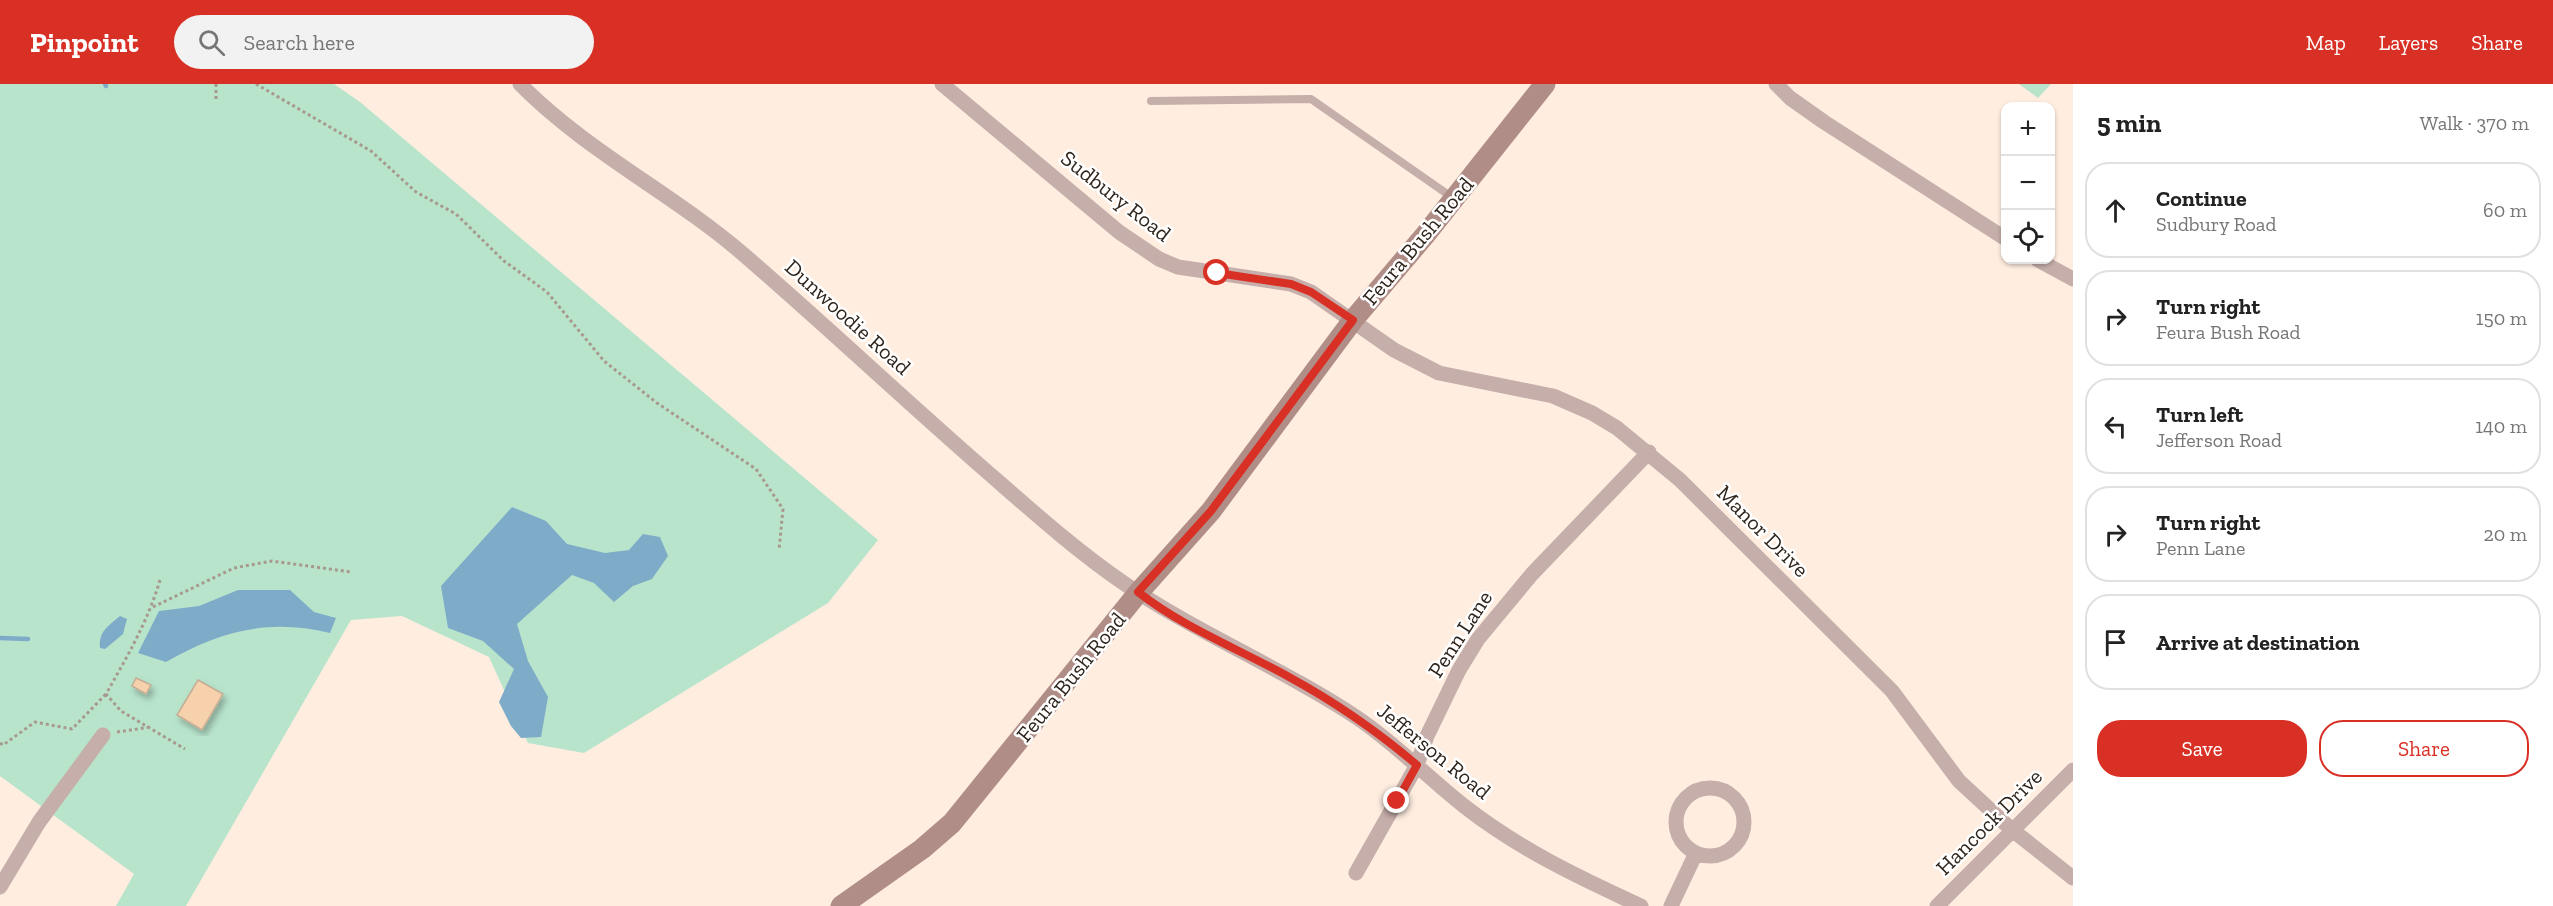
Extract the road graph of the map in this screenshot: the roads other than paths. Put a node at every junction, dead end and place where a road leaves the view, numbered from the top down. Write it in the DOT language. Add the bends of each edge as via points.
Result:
graph roads {
  1 [pos="520,84"];
  2 [pos="942,84"];
  3 [pos="1545,84"];
  4 [pos="1776,84"];
  5 [pos="1151,101"];
  6 [pos="1454,199"];
  7 [pos="2001,236"];
  8 [pos="2044,264"];
  9 [pos="2070,280"];
  10 [pos="1353,320"];
  11 [pos="1649,452"];
  12 [pos="1138,592"];
  13 [pos="103,735"];
  14 [pos="1417,765"];
  15 [pos="2073,770"];
  16 [pos="2011,829"];
  17 [pos="1696,853"];
  18 [pos="1356,873"];
  19 [pos="2073,878"];
  20 [pos="0,887"];
  21 [pos="841,906"];
  22 [pos="1641,906"];
  23 [pos="1671,906"];
  24 [pos="1937,906"];
  1 -- 12 [label="street, Dunwoodie Road" via="598,150 727,240 1061,536"];
  2 -- 10 [label="street, Sudbury Road" via="1119,232 1152,255 1178,267 1291,284 1311,292"];
  3 -- 6 [label="main road, Feura Bush Road"];
  4 -- 7 [label="street" via="1824,122"];
  5 -- 6 [label="lane" via="1311,99"];
  6 -- 10 [label="main road, Feura Bush Road"];
  8 -- 9 [label="street"];
  10 -- 11 [label="street, Manor Drive" via="1394,351 1439,373 1553,396 1592,413"];
  10 -- 12 [label="main road, Feura Bush Road" via="1211,511"];
  11 -- 14 [label="street, Penn Lane" via="1495,616 1459,670"];
  11 -- 16 [label="street, Manor Drive" via="1892,691 1943,763"];
  12 -- 14 [label="street, Jefferson Road" via="1166,612 1356,716"];
  12 -- 21 [label="main road, Feura Bush Road" via="952,824"];
  13 -- 20 [label="street" via="39,822"];
  14 -- 18 [label="street, Penn Lane"];
  14 -- 22 [label="street, Jefferson Road" via="1462,805 1527,850"];
  15 -- 16 [label="street, Hancock Drive"];
  16 -- 19 [label="street, Manor Drive"];
  16 -- 24 [label="street, Hancock Drive"];
  17 -- 17 [label="street" via="1727,851 1742,835 1744,815 1740,805 1724,790 1701,789 1682,803 1677,825 1680,837"];
  17 -- 23 [label="street"];
}
